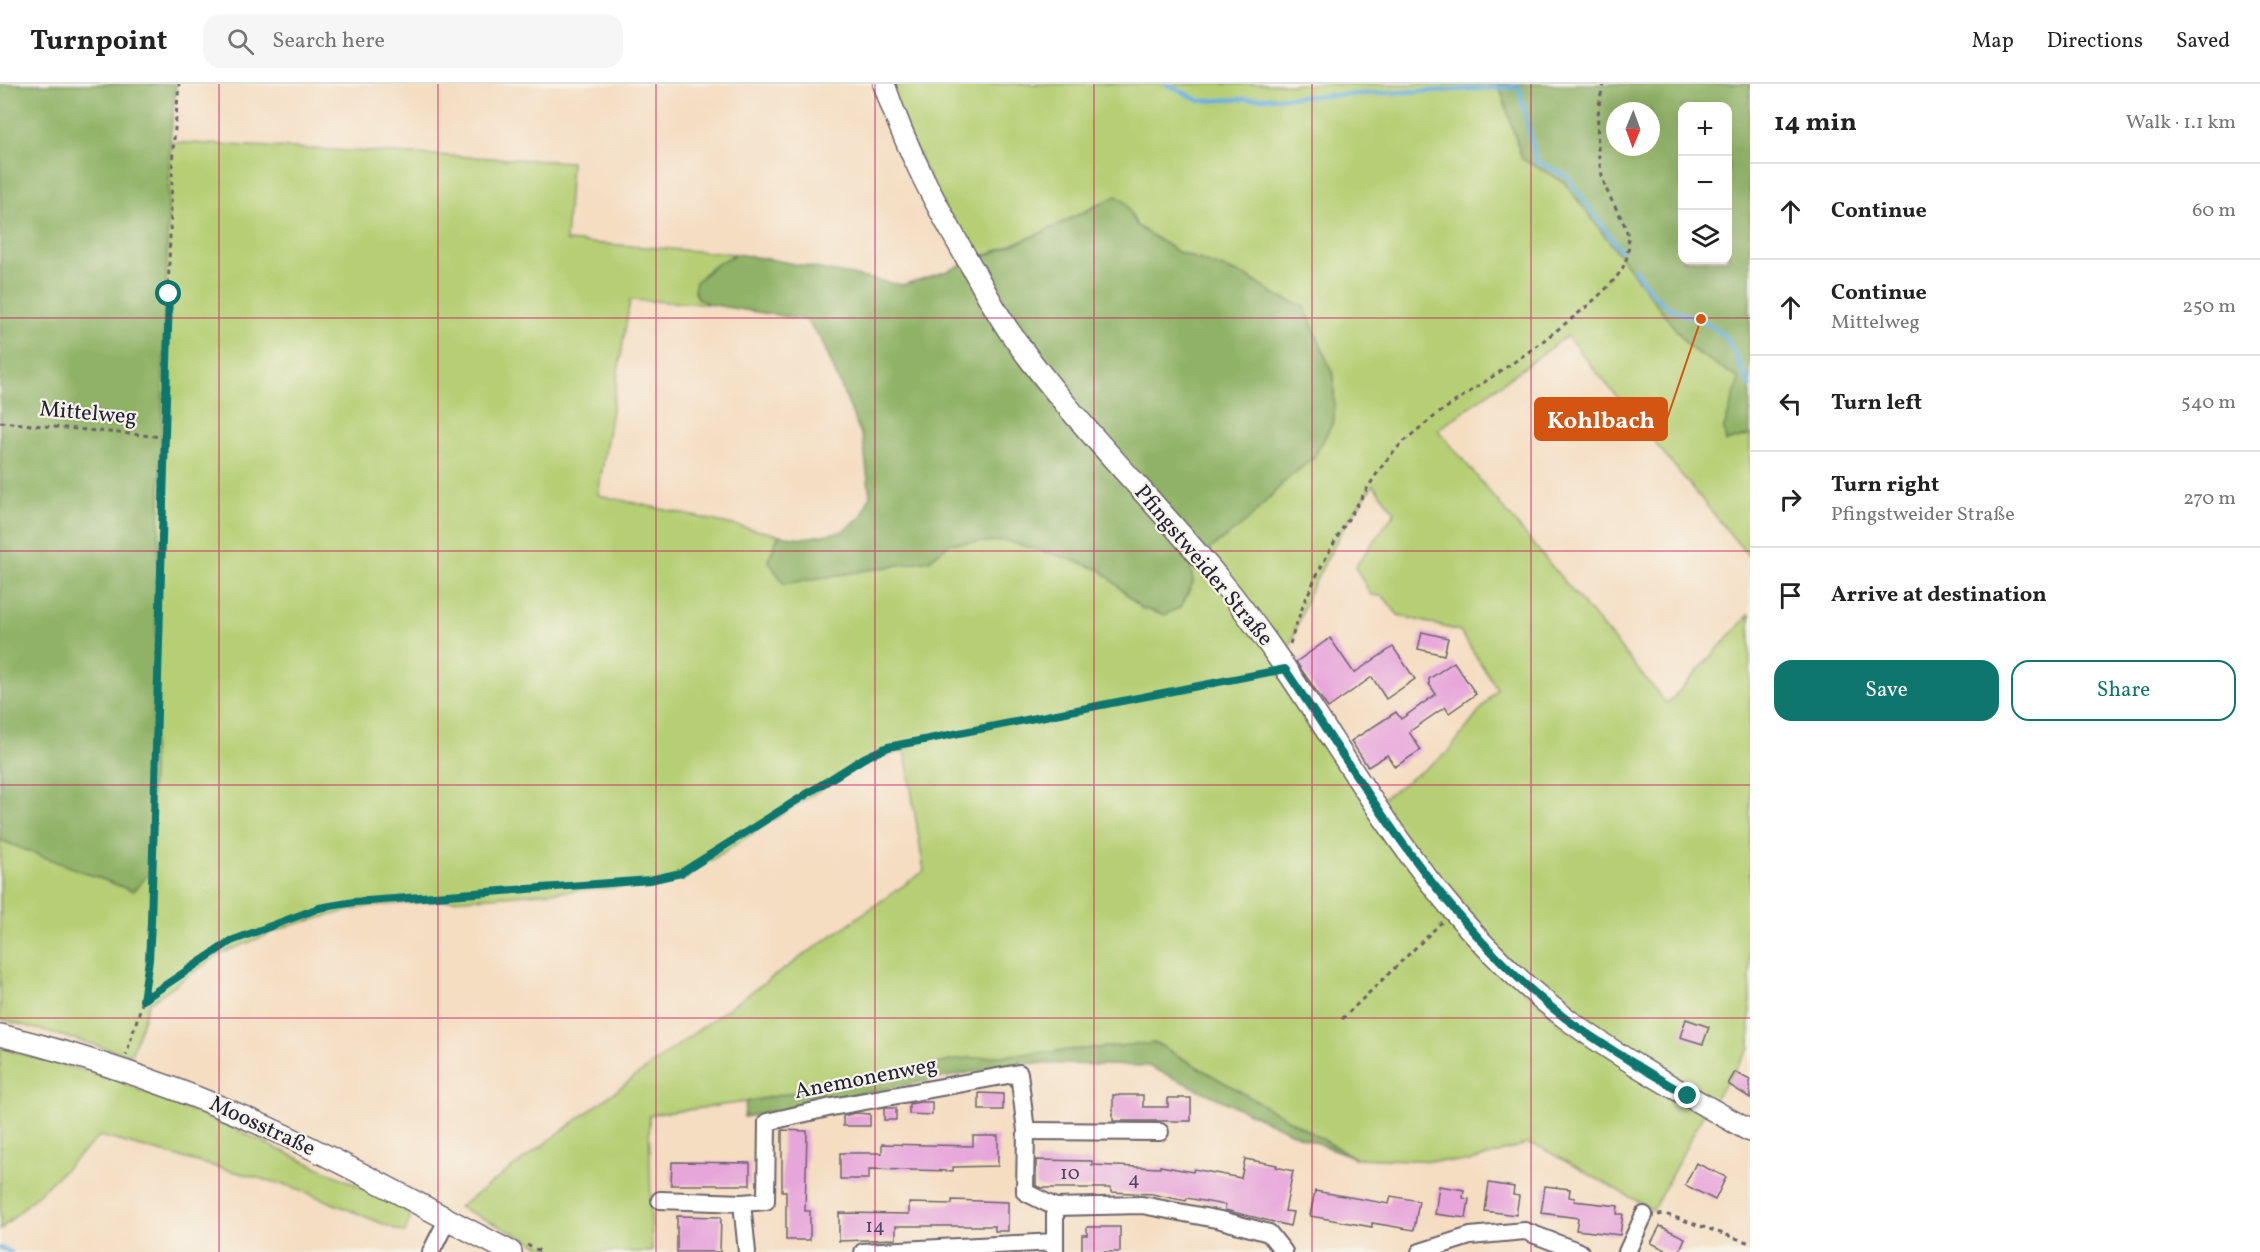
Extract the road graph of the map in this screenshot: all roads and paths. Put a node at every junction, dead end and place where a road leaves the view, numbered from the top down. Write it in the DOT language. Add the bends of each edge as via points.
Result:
graph roads {
  1 [pos="179,84"];
  2 [pos="884,84"];
  3 [pos="1604,84"];
  4 [pos="0,422"];
  5 [pos="163,438"];
  6 [pos="1283,665"];
  7 [pos="1440,922"];
  8 [pos="143,1000"];
  9 [pos="1342,1020"];
  10 [pos="0,1035"];
  11 [pos="126,1056"];
  12 [pos="1026,1131"];
  13 [pos="1750,1131"];
  14 [pos="1160,1132"];
  15 [pos="660,1200"];
  16 [pos="742,1203"];
  17 [pos="1055,1207"];
  18 [pos="1644,1215"];
  19 [pos="447,1220"];
  20 [pos="1750,1243"];
  21 [pos="1055,1247"];
  22 [pos="430,1252"];
  23 [pos="511,1252"];
  24 [pos="747,1252"];
  25 [pos="863,1252"];
  26 [pos="1284,1252"];
  27 [pos="1420,1252"];
  28 [pos="1580,1252"];
  29 [pos="1627,1252"];
  1 -- 5 [label="path" via="173,150"];
  2 -- 6 [label="street, Pfingstweider Straße" via="900,130 939,213 1008,330 1087,429 1221,581"];
  3 -- 6 [label="path" via="1597,142 1603,180 1628,229 1628,255 1622,269 1598,297 1396,450 1336,538 1306,594"];
  4 -- 5 [label="path, Mittelweg"];
  5 -- 8 [label="path, Mittelweg" via="151,922"];
  6 -- 8 [label="path" via="888,747 864,758 681,873 650,880 354,902 319,908 231,941"];
  6 -- 13 [label="street, Pfingstweider Straße" via="1413,859 1462,920 1514,973 1565,1018"];
  7 -- 9 [label="path"];
  8 -- 11 [label="path, Mittelweg"];
  10 -- 19 [label="street, Moosstraße" via="122,1069 189,1094 310,1148"];
  12 -- 14 [label="street"];
  12 -- 16 [label="street, Anemonenweg" via="1019,1073 767,1122 766,1201"];
  12 -- 17 [label="street, Anemonenweg" via="1025,1192"];
  15 -- 16 [label="street, Anemonenweg"];
  16 -- 24 [label="street"];
  17 -- 21 [label="street"];
  17 -- 26 [label="street, Anemonenweg" via="1142,1205 1210,1218 1269,1233"];
  18 -- 20 [label="path" via="1665,1214"];
  18 -- 29 [label="street"];
  19 -- 22 [label="street"];
  19 -- 23 [label="street, Moosstraße"];
  21 -- 25 [label="street"];
  27 -- 28 [label="street" via="1470,1236 1525,1231"];
}
